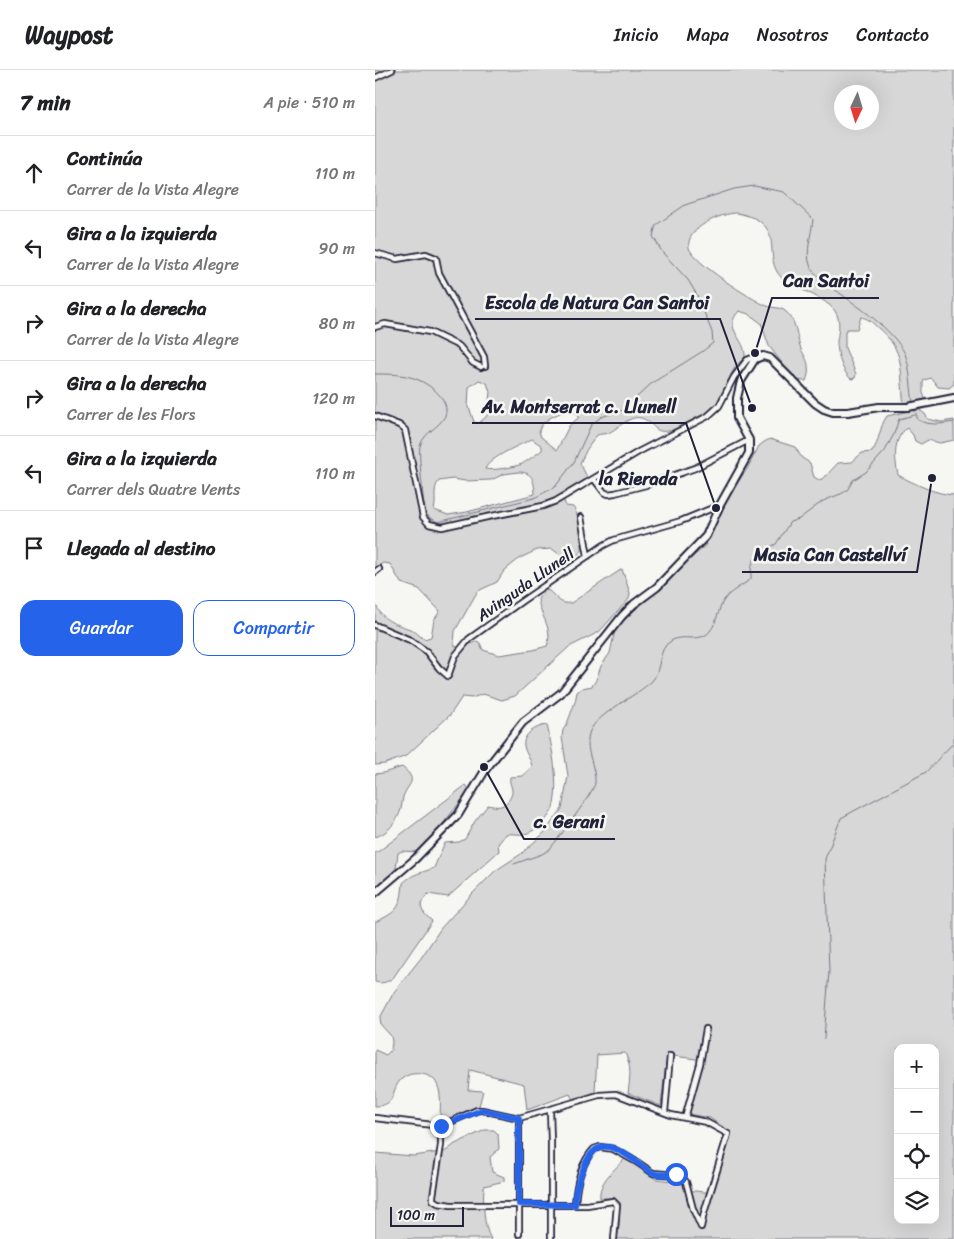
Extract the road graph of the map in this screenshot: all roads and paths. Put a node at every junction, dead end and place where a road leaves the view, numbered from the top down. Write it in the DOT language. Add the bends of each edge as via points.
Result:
graph roads {
  1 [pos="392,70"];
  2 [pos="375,78"];
  3 [pos="375,253"];
  4 [pos="375,327"];
  5 [pos="755,359"];
  6 [pos="954,400"];
  7 [pos="375,416"];
  8 [pos="749,440"];
  9 [pos="594,479"];
  10 [pos="720,505"];
  11 [pos="581,517"];
  12 [pos="588,556"];
  13 [pos="375,625"];
  14 [pos="375,893"];
  15 [pos="706,1029"];
  16 [pos="670,1056"];
  17 [pos="550,1110"];
  18 [pos="665,1112"];
  19 [pos="375,1118"];
  20 [pos="519,1118"];
  21 [pos="685,1118"];
  22 [pos="441,1126"];
  23 [pos="519,1204"];
  24 [pos="551,1204"];
  25 [pos="575,1205"];
  26 [pos="519,1234"];
  27 [pos="551,1239"];
  28 [pos="614,1239"];
  1 -- 2 [label="street"];
  3 -- 4 [label="street" via="397,259 426,254 436,258 439,273 484,357 483,366 473,363 459,346 430,332 385,324"];
  5 -- 6 [label="street" via="770,358 815,403 828,411 898,408"];
  5 -- 8 [label="street" via="741,381 737,403 738,420"];
  5 -- 9 [label="street" via="745,363 729,383 719,406 710,414"];
  7 -- 9 [label="street" via="405,430 421,514 435,526 549,505"];
  8 -- 9 [label="street" via="695,468 621,492 608,494"];
  8 -- 10 [label="street" via="748,456"];
  10 -- 12 [label="street, Avinguda Llunell" via="681,521 614,540"];
  10 -- 14 [label="street" via="698,546 622,616 561,693 523,722 486,769 458,815 415,859"];
  11 -- 12 [label="street"];
  12 -- 13 [label="street, Avinguda Llunell" via="469,639 455,656 448,676 426,651 410,640"];
  15 -- 21 [label="street"];
  16 -- 18 [label="street"];
  17 -- 18 [label="street" via="599,1095 616,1094"];
  17 -- 20 [label="street"];
  17 -- 24 [label="street"];
  18 -- 21 [label="street"];
  19 -- 22 [label="street"];
  20 -- 22 [label="street" via="482,1110"];
  20 -- 23 [label="street"];
  21 -- 25 [label="street" via="709,1124 728,1134 701,1227 682,1177 653,1173 607,1147 594,1149 587,1158 575,1188"];
  22 -- 23 [label="street" via="433,1200 438,1204 451,1205"];
  23 -- 24 [label="street"];
  23 -- 26 [label="street"];
  24 -- 25 [label="street"];
  24 -- 27 [label="street"];
  25 -- 28 [label="street" via="613,1201 617,1205"];
}
